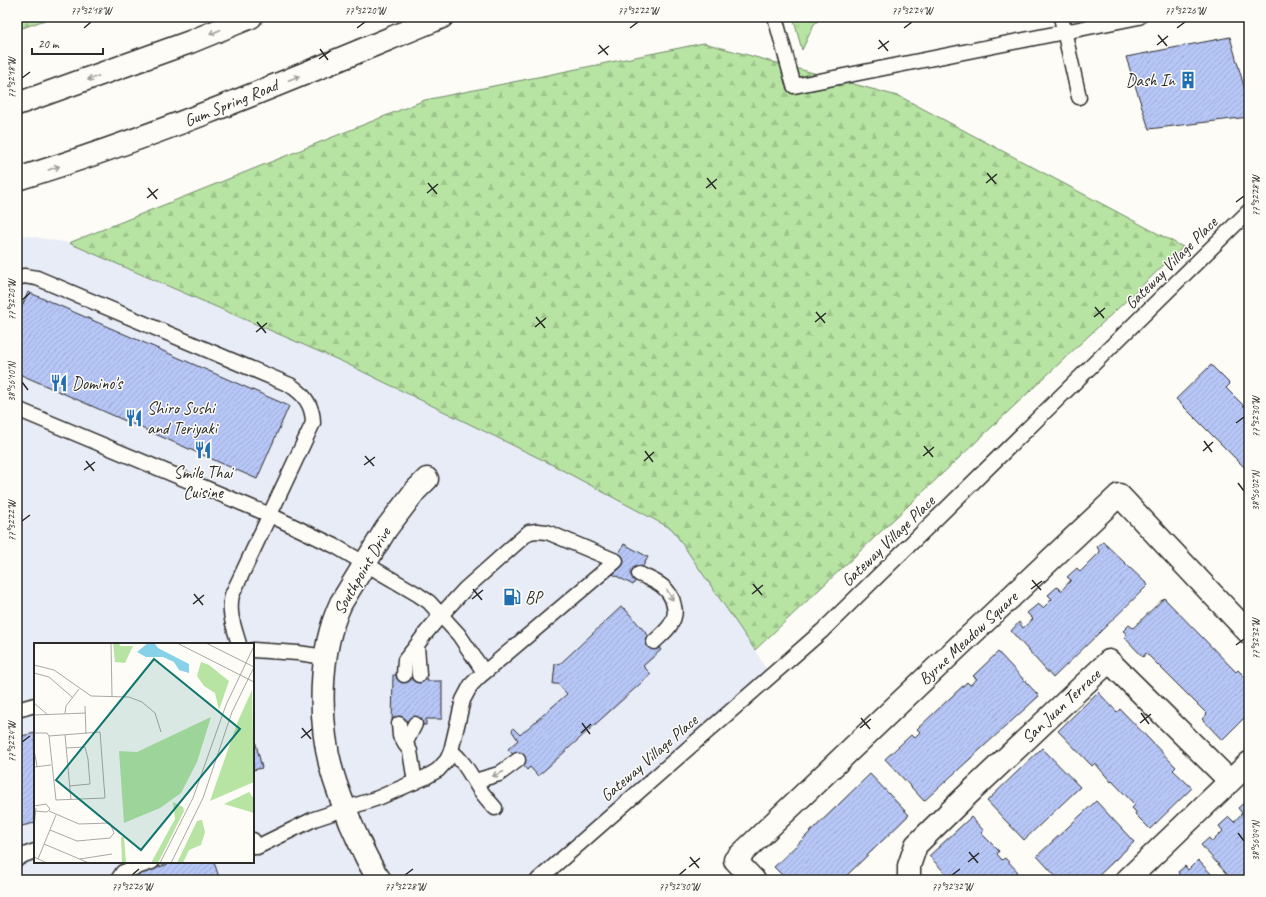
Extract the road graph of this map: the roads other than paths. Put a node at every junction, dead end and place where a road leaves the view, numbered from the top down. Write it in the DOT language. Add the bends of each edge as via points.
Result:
graph roads {
  1 [pos="251,17"];
  2 [pos="442,17"];
  3 [pos="775,17"];
  4 [pos="1061,17"];
  5 [pos="1131,18"];
  6 [pos="1065,32"];
  7 [pos="1079,97"];
  8 [pos="17,104"];
  9 [pos="17,179"];
  10 [pos="1249,212"];
  11 [pos="17,278"];
  12 [pos="17,409"];
  13 [pos="427,479"];
  14 [pos="270,515"];
  15 [pos="364,563"];
  16 [pos="639,574"];
  17 [pos="441,615"];
  18 [pos="1249,633"];
  19 [pos="654,642"];
  20 [pos="239,643"];
  21 [pos="417,645"];
  22 [pos="254,650"];
  23 [pos="325,657"];
  24 [pos="484,672"];
  25 [pos="404,675"];
  26 [pos="419,675"];
  27 [pos="34,705"];
  28 [pos="17,710"];
  29 [pos="399,724"];
  30 [pos="415,724"];
  31 [pos="404,744"];
  32 [pos="451,752"];
  33 [pos="518,760"];
  34 [pos="1249,763"];
  35 [pos="475,781"];
  36 [pos="414,782"];
  37 [pos="1230,782"];
  38 [pos="495,808"];
  39 [pos="345,809"];
  40 [pos="254,842"];
  41 [pos="34,851"];
  42 [pos="17,859"];
  43 [pos="149,863"];
  44 [pos="119,880"];
  45 [pos="380,880"];
  46 [pos="538,880"];
  47 [pos="754,880"];
  48 [pos="910,880"];
  49 [pos="1127,880"];
  1 -- 8 [label="street, one-way" via="190,42"];
  9 -- 2 [label="street, Gum Spring Road, one-way" via="136,140"];
  3 -- 6 [label="lane" via="794,86"];
  4 -- 6 [label="lane"];
  5 -- 6 [label="lane"];
  6 -- 7 [label="lane"];
  10 -- 46 [label="lane, Gateway Village Place" via="822,631"];
  11 -- 14 [label="lane" via="37,278 299,391 310,405 313,423"];
  12 -- 14 [label="lane"];
  13 -- 15 [label="street, Southpoint Drive" via="386,528"];
  14 -- 15 [label="lane"];
  14 -- 20 [label="lane" via="232,595 232,624"];
  15 -- 17 [label="lane" via="429,602"];
  15 -- 23 [label="street, Southpoint Drive" via="335,615"];
  16 -- 19 [label="lane, one-way" via="664,586 671,594 674,604 676,614 671,624"];
  17 -- 21 [label="lane"];
  17 -- 24 [label="lane" via="459,635"];
  17 -- 24 [label="lane" via="465,589 529,532 547,532 616,561"];
  18 -- 47 [label="street, Byrne Meadow Square" via="1119,495 735,860"];
  21 -- 25 [label="lane" via="405,660"];
  21 -- 26 [label="lane"];
  22 -- 23 [label="lane"];
  23 -- 39 [label="street, Southpoint Drive" via="323,696 327,750"];
  24 -- 32 [label="lane" via="471,685 463,700"];
  27 -- 28 [label="lane"];
  29 -- 31 [label="lane"];
  30 -- 31 [label="lane"];
  31 -- 36 [label="lane" via="410,751"];
  32 -- 35 [label="lane" via="467,768"];
  32 -- 36 [label="lane" via="438,770"];
  33 -- 35 [label="lane, one-way" via="499,774"];
  34 -- 37 [label="street"];
  35 -- 38 [label="lane" via="482,794"];
  36 -- 39 [label="lane"];
  37 -- 48 [label="street, San Juan Terrace" via="1108,661 916,845 909,866"];
  37 -- 49 [label="street"];
  39 -- 40 [label="lane" via="314,819 257,847"];
  39 -- 45 [label="street, Southpoint Drive" via="367,860"];
  41 -- 42 [label="lane"];
  43 -- 44 [label="lane" via="123,872"];
}
